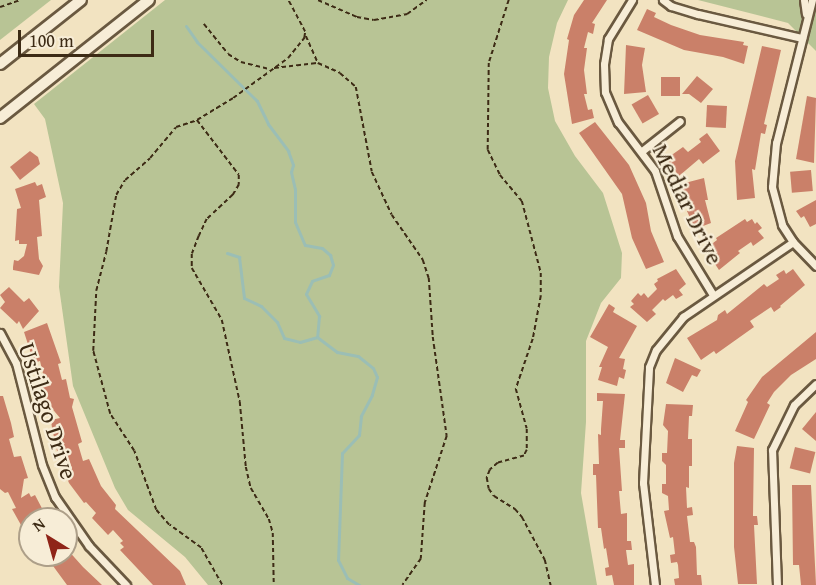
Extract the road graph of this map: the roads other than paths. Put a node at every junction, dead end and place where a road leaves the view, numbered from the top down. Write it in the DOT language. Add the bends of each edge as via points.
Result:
graph roads {
  1 [pos="81,0"];
  2 [pos="149,0"];
  3 [pos="632,0"];
  4 [pos="663,0"];
  5 [pos="804,0"];
  6 [pos="812,0"];
  7 [pos="806,19"];
  8 [pos="802,38"];
  9 [pos="0,64"];
  10 [pos="0,118"];
  11 [pos="681,121"];
  12 [pos="642,151"];
  13 [pos="793,242"];
  14 [pos="816,266"];
  15 [pos="713,295"];
  16 [pos="0,333"];
  17 [pos="816,384"];
  18 [pos="126,585"];
  19 [pos="655,585"];
  20 [pos="777,585"];
  1 -- 9 [label="main road"];
  2 -- 10 [label="main road"];
  3 -- 12 [label="street, Mediar Drive" via="608,39 603,79 610,108"];
  4 -- 8 [label="street" via="698,14"];
  5 -- 7 [label="street"];
  6 -- 7 [label="street"];
  7 -- 8 [label="street"];
  8 -- 13 [label="street" via="776,143 772,187 782,225"];
  11 -- 12 [label="street"];
  12 -- 15 [label="street, Mediar Drive" via="663,189 677,236"];
  13 -- 14 [label="street"];
  13 -- 15 [label="street"];
  15 -- 19 [label="street" via="664,336 649,367 643,483"];
  16 -- 18 [label="street, Ustilago Drive" via="16,363 42,465 55,497 89,546"];
  17 -- 20 [label="street" via="794,405 772,450"];
}
